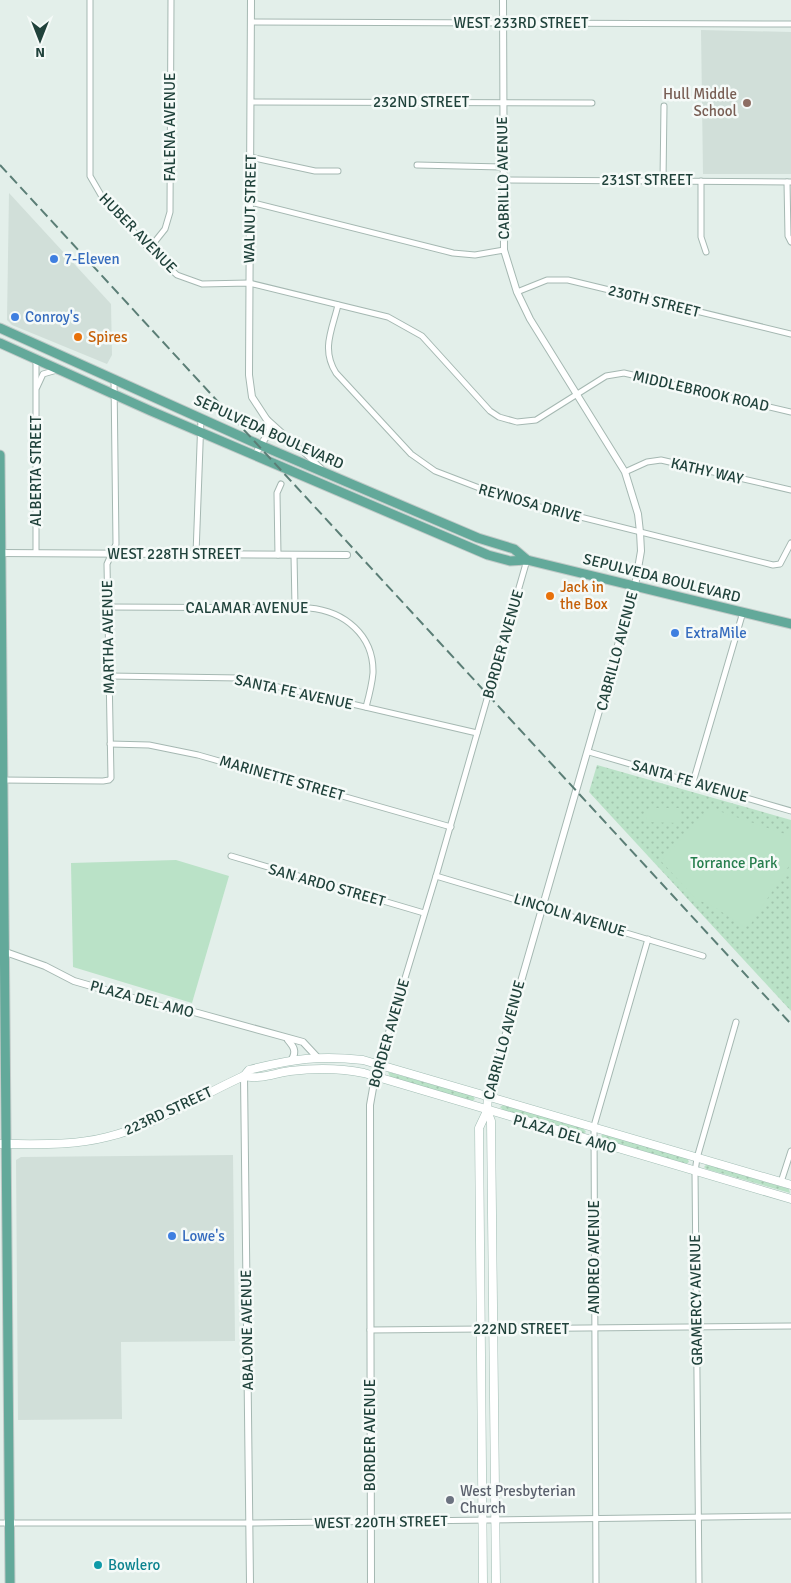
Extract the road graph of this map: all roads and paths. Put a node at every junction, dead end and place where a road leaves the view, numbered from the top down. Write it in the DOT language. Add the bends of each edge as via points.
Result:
graph roads {
  1 [pos="90,0"];
  2 [pos="171,0"];
  3 [pos="251,0"];
  4 [pos="503,0"];
  5 [pos="251,22"];
  6 [pos="503,23"];
  7 [pos="791,24"];
  8 [pos="502,101"];
  9 [pos="251,102"];
  10 [pos="592,103"];
  11 [pos="664,106"];
  12 [pos="250,157"];
  13 [pos="417,165"];
  14 [pos="502,167"];
  15 [pos="338,171"];
  16 [pos="502,180"];
  17 [pos="664,180"];
  18 [pos="702,181"];
  19 [pos="789,182"];
  20 [pos="250,202"];
  21 [pos="791,242"];
  22 [pos="149,248"];
  23 [pos="504,250"];
  24 [pos="706,252"];
  25 [pos="248,283"];
  26 [pos="517,292"];
  27 [pos="338,305"];
  28 [pos="0,328"];
  29 [pos="791,334"];
  30 [pos="0,343"];
  31 [pos="36,359"];
  32 [pos="59,369"];
  33 [pos="114,379"];
  34 [pos="36,390"];
  35 [pos="114,394"];
  36 [pos="577,395"];
  37 [pos="791,412"];
  38 [pos="262,414"];
  39 [pos="202,418"];
  40 [pos="200,431"];
  41 [pos="260,445"];
  42 [pos="0,455"];
  43 [pos="256,455"];
  44 [pos="323,470"];
  45 [pos="625,472"];
  46 [pos="280,484"];
  47 [pos="791,490"];
  48 [pos="0,513"];
  49 [pos="420,513"];
  50 [pos="415,524"];
  51 [pos="640,532"];
  52 [pos="791,543"];
  53 [pos="0,553"];
  54 [pos="36,553"];
  55 [pos="112,554"];
  56 [pos="196,554"];
  57 [pos="278,555"];
  58 [pos="294,555"];
  59 [pos="347,555"];
  60 [pos="527,560"];
  61 [pos="635,586"];
  62 [pos="108,608"];
  63 [pos="295,608"];
  64 [pos="743,612"];
  65 [pos="791,624"];
  66 [pos="109,676"];
  67 [pos="1,678"];
  68 [pos="366,708"];
  69 [pos="477,733"];
  70 [pos="110,744"];
  71 [pos="589,752"];
  72 [pos="1,780"];
  73 [pos="693,782"];
  74 [pos="1,801"];
  75 [pos="791,811"];
  76 [pos="451,827"];
  77 [pos="231,856"];
  78 [pos="436,876"];
  79 [pos="541,906"];
  80 [pos="424,913"];
  81 [pos="648,938"];
  82 [pos="2,951"];
  83 [pos="704,956"];
  84 [pos="2,978"];
  85 [pos="3,1020"];
  86 [pos="736,1022"];
  87 [pos="287,1039"];
  88 [pos="316,1057"];
  89 [pos="292,1059"];
  90 [pos="380,1064"];
  91 [pos="244,1076"];
  92 [pos="375,1077"];
  93 [pos="488,1096"];
  94 [pos="487,1111"];
  95 [pos="594,1126"];
  96 [pos="593,1142"];
  97 [pos="3,1144"];
  98 [pos="791,1151"];
  99 [pos="697,1158"];
  100 [pos="695,1172"];
  101 [pos="781,1182"];
  102 [pos="791,1185"];
  103 [pos="791,1199"];
  104 [pos="4,1272"];
  105 [pos="791,1326"];
  106 [pos="696,1327"];
  107 [pos="481,1329"];
  108 [pos="493,1329"];
  109 [pos="594,1329"];
  110 [pos="370,1330"];
  111 [pos="4,1394"];
  112 [pos="791,1516"];
  113 [pos="698,1517"];
  114 [pos="595,1518"];
  115 [pos="483,1520"];
  116 [pos="495,1520"];
  117 [pos="370,1522"];
  118 [pos="0,1523"];
  119 [pos="10,1523"];
  120 [pos="249,1523"];
  121 [pos="10,1583"];
  122 [pos="250,1583"];
  123 [pos="371,1583"];
  124 [pos="483,1583"];
  125 [pos="496,1583"];
  126 [pos="596,1583"];
  127 [pos="698,1583"];
  1 -- 22 [label="street, HUBER AVENUE" via="90,176 101,195"];
  2 -- 22 [label="street, FALENA AVENUE" via="170,212 165,229"];
  3 -- 5 [label="street, WALNUT STREET"];
  4 -- 6 [label="street, CABRILLO AVENUE"];
  5 -- 6 [label="street, WEST 233RD STREET"];
  5 -- 9 [label="street, WALNUT STREET"];
  6 -- 7 [label="street, WEST 233RD STREET"];
  6 -- 8 [label="street, CABRILLO AVENUE"];
  8 -- 9 [label="street, 232ND STREET"];
  8 -- 10 [label="street, 232ND STREET"];
  8 -- 14 [label="street, CABRILLO AVENUE"];
  9 -- 12 [label="street, WALNUT STREET"];
  11 -- 17 [label="street"];
  12 -- 15 [label="street" via="315,171"];
  12 -- 20 [label="street, WALNUT STREET"];
  13 -- 14 [label="street"];
  14 -- 16 [label="street, CABRILLO AVENUE"];
  16 -- 17 [label="street, 231ST STREET"];
  16 -- 23 [label="street, CABRILLO AVENUE"];
  17 -- 18 [label="street, 231ST STREET"];
  18 -- 19 [label="street, 231ST STREET"];
  18 -- 24 [label="street" via="701,237"];
  19 -- 21 [label="street" via="788,236"];
  20 -- 23 [label="street" via="452,253 476,255"];
  20 -- 25 [label="street, WALNUT STREET"];
  22 -- 25 [label="street, HUBER AVENUE" via="170,269 188,280 202,284"];
  23 -- 26 [label="street, CABRILLO AVENUE"];
  25 -- 27 [label="street, MIDDLEBROOK ROAD"];
  25 -- 38 [label="street, WALNUT STREET" via="250,388"];
  26 -- 29 [label="street, 230TH STREET" via="547,280 568,280"];
  26 -- 36 [label="street, CABRILLO AVENUE"];
  27 -- 36 [label="street, MIDDLEBROOK ROAD" via="388,317 422,336 490,411 508,421 536,420"];
  27 -- 51 [label="street, REYNOSA DRIVE" via="328,346 330,364 418,461 508,500"];
  28 -- 33 [label="main road, SEPULVEDA BOULEVARD"];
  30 -- 31 [label="main road, SEPULVEDA BOULEVARD"];
  31 -- 32 [label="main road, SEPULVEDA BOULEVARD"];
  31 -- 34 [label="street, ALBERTA STREET"];
  32 -- 34 [label="street" via="43,374"];
  32 -- 35 [label="main road, SEPULVEDA BOULEVARD"];
  33 -- 35 [label="street, MARTHA AVENUE"];
  33 -- 39 [label="main road, SEPULVEDA BOULEVARD"];
  34 -- 54 [label="street, ALBERTA STREET"];
  35 -- 40 [label="main road, SEPULVEDA BOULEVARD"];
  35 -- 55 [label="street, MARTHA AVENUE" via="116,544"];
  36 -- 37 [label="street, MIDDLEBROOK ROAD" via="606,376 624,373"];
  36 -- 45 [label="street, CABRILLO AVENUE"];
  38 -- 41 [label="street, WALNUT STREET" via="270,430"];
  38 -- 44 [label="street, WALNUT STREET"];
  39 -- 40 [label="street"];
  39 -- 41 [label="main road, SEPULVEDA BOULEVARD"];
  40 -- 43 [label="main road, SEPULVEDA BOULEVARD"];
  40 -- 56 [label="street"];
  41 -- 43 [label="street, WALNUT STREET"];
  41 -- 44 [label="main road, SEPULVEDA BOULEVARD"];
  42 -- 48 [label="main road"];
  43 -- 50 [label="main road, SEPULVEDA BOULEVARD"];
  44 -- 49 [label="main road, SEPULVEDA BOULEVARD"];
  45 -- 47 [label="street, KATHY WAY" via="646,462 661,460"];
  45 -- 51 [label="street, CABRILLO AVENUE"];
  46 -- 57 [label="street" via="277,493"];
  48 -- 53 [label="main road"];
  49 -- 50 [label="main road"];
  49 -- 60 [label="main road, SEPULVEDA BOULEVARD" via="478,538 514,549"];
  50 -- 60 [label="main road, SEPULVEDA BOULEVARD" via="488,555 510,561"];
  51 -- 52 [label="street, REYNOSA DRIVE" via="773,565 780,564"];
  51 -- 61 [label="street, CABRILLO AVENUE" via="641,551"];
  53 -- 54 [label="street, WEST 228TH STREET"];
  53 -- 67 [label="main road"];
  54 -- 55 [label="street, WEST 228TH STREET"];
  55 -- 56 [label="street, WEST 228TH STREET"];
  55 -- 62 [label="street, MARTHA AVENUE" via="107,564"];
  56 -- 57 [label="street, WEST 228TH STREET"];
  57 -- 58 [label="street, WEST 228TH STREET"];
  58 -- 59 [label="street, WEST 228TH STREET"];
  58 -- 63 [label="street"];
  60 -- 61 [label="main road, SEPULVEDA BOULEVARD"];
  60 -- 69 [label="street, BORDER AVENUE"];
  61 -- 64 [label="main road, SEPULVEDA BOULEVARD"];
  61 -- 71 [label="street, CABRILLO AVENUE"];
  62 -- 63 [label="street, CALAMAR AVENUE"];
  62 -- 66 [label="street, MARTHA AVENUE"];
  63 -- 68 [label="street, CALAMAR AVENUE" via="330,612 358,630 372,662"];
  64 -- 65 [label="main road, SEPULVEDA BOULEVARD"];
  64 -- 73 [label="street"];
  66 -- 68 [label="street, SANTA FE AVENUE" via="240,678"];
  66 -- 70 [label="street, MARTHA AVENUE"];
  67 -- 72 [label="main road"];
  68 -- 69 [label="street, SANTA FE AVENUE"];
  69 -- 76 [label="street, BORDER AVENUE"];
  70 -- 72 [label="street, MARTHA AVENUE" via="109,780"];
  70 -- 76 [label="street, MARINETTE STREET" via="182,750"];
  71 -- 73 [label="street, SANTA FE AVENUE"];
  71 -- 79 [label="street, CABRILLO AVENUE"];
  72 -- 74 [label="main road"];
  73 -- 75 [label="street, SANTA FE AVENUE"];
  74 -- 82 [label="main road"];
  76 -- 78 [label="street, BORDER AVENUE"];
  77 -- 80 [label="street, SAN ARDO STREET"];
  78 -- 79 [label="street, LINCOLN AVENUE"];
  78 -- 80 [label="street, BORDER AVENUE"];
  79 -- 81 [label="street, LINCOLN AVENUE"];
  79 -- 93 [label="street, CABRILLO AVENUE"];
  80 -- 90 [label="street, BORDER AVENUE"];
  81 -- 83 [label="street, LINCOLN AVENUE"];
  81 -- 95 [label="street, ANDREO AVENUE"];
  82 -- 84 [label="main road"];
  82 -- 87 [label="street, PLAZA DEL AMO" via="74,980"];
  84 -- 85 [label="main road"];
  85 -- 97 [label="main road"];
  86 -- 99 [label="street, GRAMERCY AVENUE"];
  87 -- 88 [label="street, PLAZA DEL AMO" via="304,1042"];
  87 -- 89 [label="street" via="293,1045"];
  88 -- 89 [label="main road, PLAZA DEL AMO"];
  88 -- 90 [label="main road, PLAZA DEL AMO"];
  89 -- 91 [label="main road, PLAZA DEL AMO" via="249,1070"];
  90 -- 92 [label="street, BORDER AVENUE"];
  90 -- 93 [label="main road, PLAZA DEL AMO"];
  91 -- 92 [label="main road, PLAZA DEL AMO" via="252,1079 322,1069 349,1070"];
  91 -- 97 [label="main road, 223RD STREET" via="149,1123 115,1135 67,1143"];
  91 -- 120 [label="street, ABALONE AVENUE"];
  92 -- 94 [label="main road, PLAZA DEL AMO"];
  92 -- 110 [label="street, BORDER AVENUE" via="370,1105"];
  93 -- 94 [label="main road, CABRILLO AVENUE"];
  93 -- 95 [label="main road, PLAZA DEL AMO"];
  94 -- 96 [label="main road, PLAZA DEL AMO"];
  94 -- 107 [label="main road, CABRILLO AVENUE" via="479,1128"];
  94 -- 108 [label="main road, CABRILLO AVENUE" via="491,1121"];
  95 -- 96 [label="street, ANDREO AVENUE"];
  95 -- 99 [label="main road, PLAZA DEL AMO"];
  96 -- 100 [label="main road, PLAZA DEL AMO"];
  96 -- 109 [label="street, ANDREO AVENUE"];
  97 -- 104 [label="main road"];
  98 -- 101 [label="street"];
  99 -- 100 [label="street, GRAMERCY AVENUE"];
  99 -- 101 [label="main road, PLAZA DEL AMO"];
  100 -- 103 [label="main road, PLAZA DEL AMO"];
  100 -- 106 [label="street, GRAMERCY AVENUE"];
  101 -- 102 [label="main road, PLAZA DEL AMO"];
  104 -- 111 [label="main road"];
  105 -- 106 [label="street, 222ND STREET"];
  106 -- 109 [label="street, 222ND STREET"];
  106 -- 113 [label="street, GRAMERCY AVENUE"];
  107 -- 108 [label="street, 222ND STREET"];
  107 -- 110 [label="street, 222ND STREET"];
  107 -- 115 [label="main road, CABRILLO AVENUE"];
  108 -- 109 [label="street, 222ND STREET"];
  108 -- 116 [label="main road, CABRILLO AVENUE"];
  109 -- 114 [label="street, ANDREO AVENUE"];
  110 -- 117 [label="street, BORDER AVENUE"];
  111 -- 119 [label="main road"];
  112 -- 113 [label="street, WEST 220TH STREET"];
  113 -- 114 [label="street, WEST 220TH STREET"];
  113 -- 127 [label="street, GRAMERCY AVENUE"];
  114 -- 116 [label="street, WEST 220TH STREET"];
  114 -- 126 [label="street, ANDREO AVENUE"];
  115 -- 116 [label="street, WEST 220TH STREET"];
  115 -- 117 [label="street, WEST 220TH STREET"];
  115 -- 124 [label="main road, CABRILLO AVENUE"];
  116 -- 125 [label="main road, CABRILLO AVENUE"];
  117 -- 120 [label="street, WEST 220TH STREET"];
  117 -- 123 [label="street, BORDER AVENUE"];
  118 -- 119 [label="street, WEST 220TH STREET"];
  119 -- 120 [label="street, WEST 220TH STREET"];
  119 -- 121 [label="main road"];
  120 -- 122 [label="street, ABALONE AVENUE"];
}
